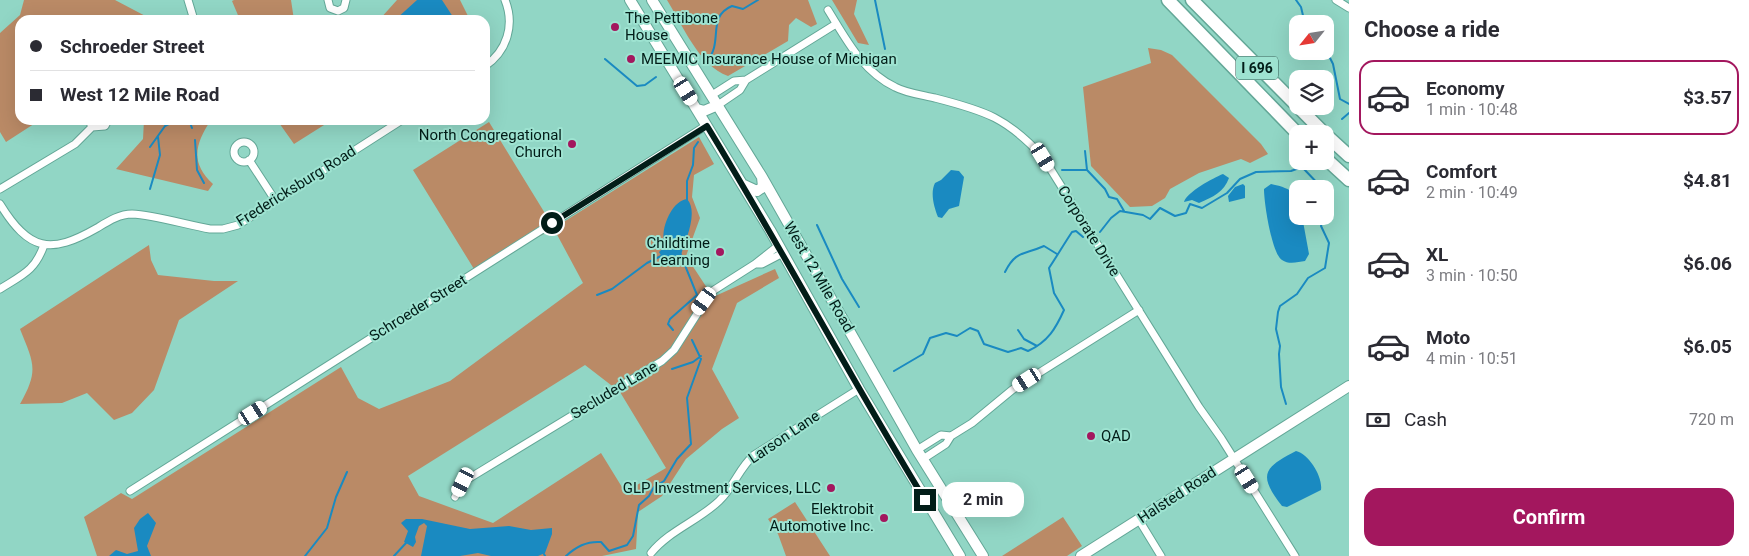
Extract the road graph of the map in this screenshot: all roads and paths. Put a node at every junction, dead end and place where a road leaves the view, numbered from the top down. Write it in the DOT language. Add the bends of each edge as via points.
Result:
graph roads {
  1 [pos="188,0"];
  2 [pos="328,0"];
  3 [pos="346,0"];
  4 [pos="505,0"];
  5 [pos="630,0"];
  6 [pos="652,0"];
  7 [pos="1168,0"];
  8 [pos="1192,0"];
  9 [pos="1336,0"];
  10 [pos="1349,8"];
  11 [pos="828,10"];
  12 [pos="192,15"];
  13 [pos="836,24"];
  14 [pos="490,62"];
  15 [pos="746,80"];
  16 [pos="712,95"];
  17 [pos="718,105"];
  18 [pos="697,109"];
  19 [pos="89,125"];
  20 [pos="394,125"];
  21 [pos="1289,125"];
  22 [pos="1316,125"];
  23 [pos="707,126"];
  24 [pos="1334,142"];
  25 [pos="1349,156"];
  26 [pos="249,160"];
  27 [pos="1334,166"];
  28 [pos="762,177"];
  29 [pos="1349,180"];
  30 [pos="743,184"];
  31 [pos="0,190"];
  32 [pos="275,200"];
  33 [pos="0,204"];
  34 [pos="791,226"];
  35 [pos="770,230"];
  36 [pos="44,245"];
  37 [pos="781,249"];
  38 [pos="0,289"];
  39 [pos="1139,310"];
  40 [pos="881,386"];
  41 [pos="1349,386"];
  42 [pos="859,389"];
  43 [pos="951,436"];
  44 [pos="917,450"];
  45 [pos="923,459"];
  46 [pos="1234,459"];
  47 [pos="130,491"];
  48 [pos="456,497"];
  49 [pos="925,500"];
  50 [pos="948,501"];
  51 [pos="1139,520"];
  52 [pos="651,553"];
  53 [pos="960,556"];
  54 [pos="982,556"];
  55 [pos="1081,556"];
  56 [pos="1161,556"];
  57 [pos="1295,556"];
  1 -- 12 [label="street"];
  2 -- 3 [label="street" via="330,8 338,11 344,8"];
  4 -- 14 [label="street" via="510,27 505,45"];
  5 -- 18 [label="main road, West 12 Mile Road"];
  6 -- 16 [label="main road, West 12 Mile Road"];
  7 -- 21 [label="highway, I 696"];
  8 -- 22 [label="highway, I 696"];
  9 -- 10 [label="street"];
  11 -- 13 [label="street, Corporate Drive"];
  13 -- 15 [label="street"];
  13 -- 39 [label="street, Corporate Drive" via="865,65 896,88 973,107 1000,119 1024,136 1043,157"];
  15 -- 16 [label="street" via="734,81"];
  15 -- 17 [label="street" via="740,90"];
  16 -- 17 [label="main road, West 12 Mile Road"];
  17 -- 18 [label="main road" via="704,111"];
  17 -- 28 [label="main road, West 12 Mile Road"];
  18 -- 23 [label="main road, West 12 Mile Road"];
  19 -- 31 [label="street" via="75,144"];
  20 -- 32 [label="street, Fredericksburg Road"];
  23 -- 30 [label="main road, West 12 Mile Road"];
  23 -- 47 [label="street, Schroeder Street"];
  24 -- 25 [label="highway, I 696"];
  26 -- 32 [label="street"];
  27 -- 29 [label="highway"];
  28 -- 30 [label="main road" via="763,187 756,191"];
  28 -- 34 [label="main road, West 12 Mile Road"];
  30 -- 35 [label="main road, West 12 Mile Road"];
  32 -- 36 [label="street, Fredericksburg Road" via="238,225 223,229 210,230 131,214 118,216 65,244"];
  33 -- 36 [label="street" via="20,232"];
  34 -- 35 [label="main road" via="781,223"];
  34 -- 40 [label="main road, West 12 Mile Road"];
  35 -- 37 [label="main road, West 12 Mile Road"];
  36 -- 38 [label="street" via="32,269"];
  37 -- 42 [label="main road, West 12 Mile Road"];
  37 -- 48 [label="street, Secluded Lane" via="766,254 711,292 674,350 662,361 463,482"];
  39 -- 43 [label="street" via="1012,390"];
  39 -- 46 [label="street, Corporate Drive"];
  40 -- 42 [label="main road" via="883,394 878,400 866,397"];
  40 -- 44 [label="main road, West 12 Mile Road"];
  41 -- 46 [label="main road, Halsted Road"];
  42 -- 49 [label="main road, West 12 Mile Road"];
  42 -- 52 [label="street, Larson Lane" via="754,454 718,502 669,536"];
  43 -- 44 [label="street" via="941,435"];
  43 -- 45 [label="street" via="946,444"];
  44 -- 45 [label="main road, West 12 Mile Road"];
  45 -- 50 [label="main road, West 12 Mile Road"];
  46 -- 51 [label="main road, Halsted Road"];
  46 -- 57 [label="street, Corporate Drive"];
  49 -- 50 [label="main road" via="934,495"];
  49 -- 53 [label="main road, West 12 Mile Road"];
  50 -- 54 [label="main road, West 12 Mile Road"];
  51 -- 55 [label="main road, Halsted Road"];
  51 -- 56 [label="street"];
}
